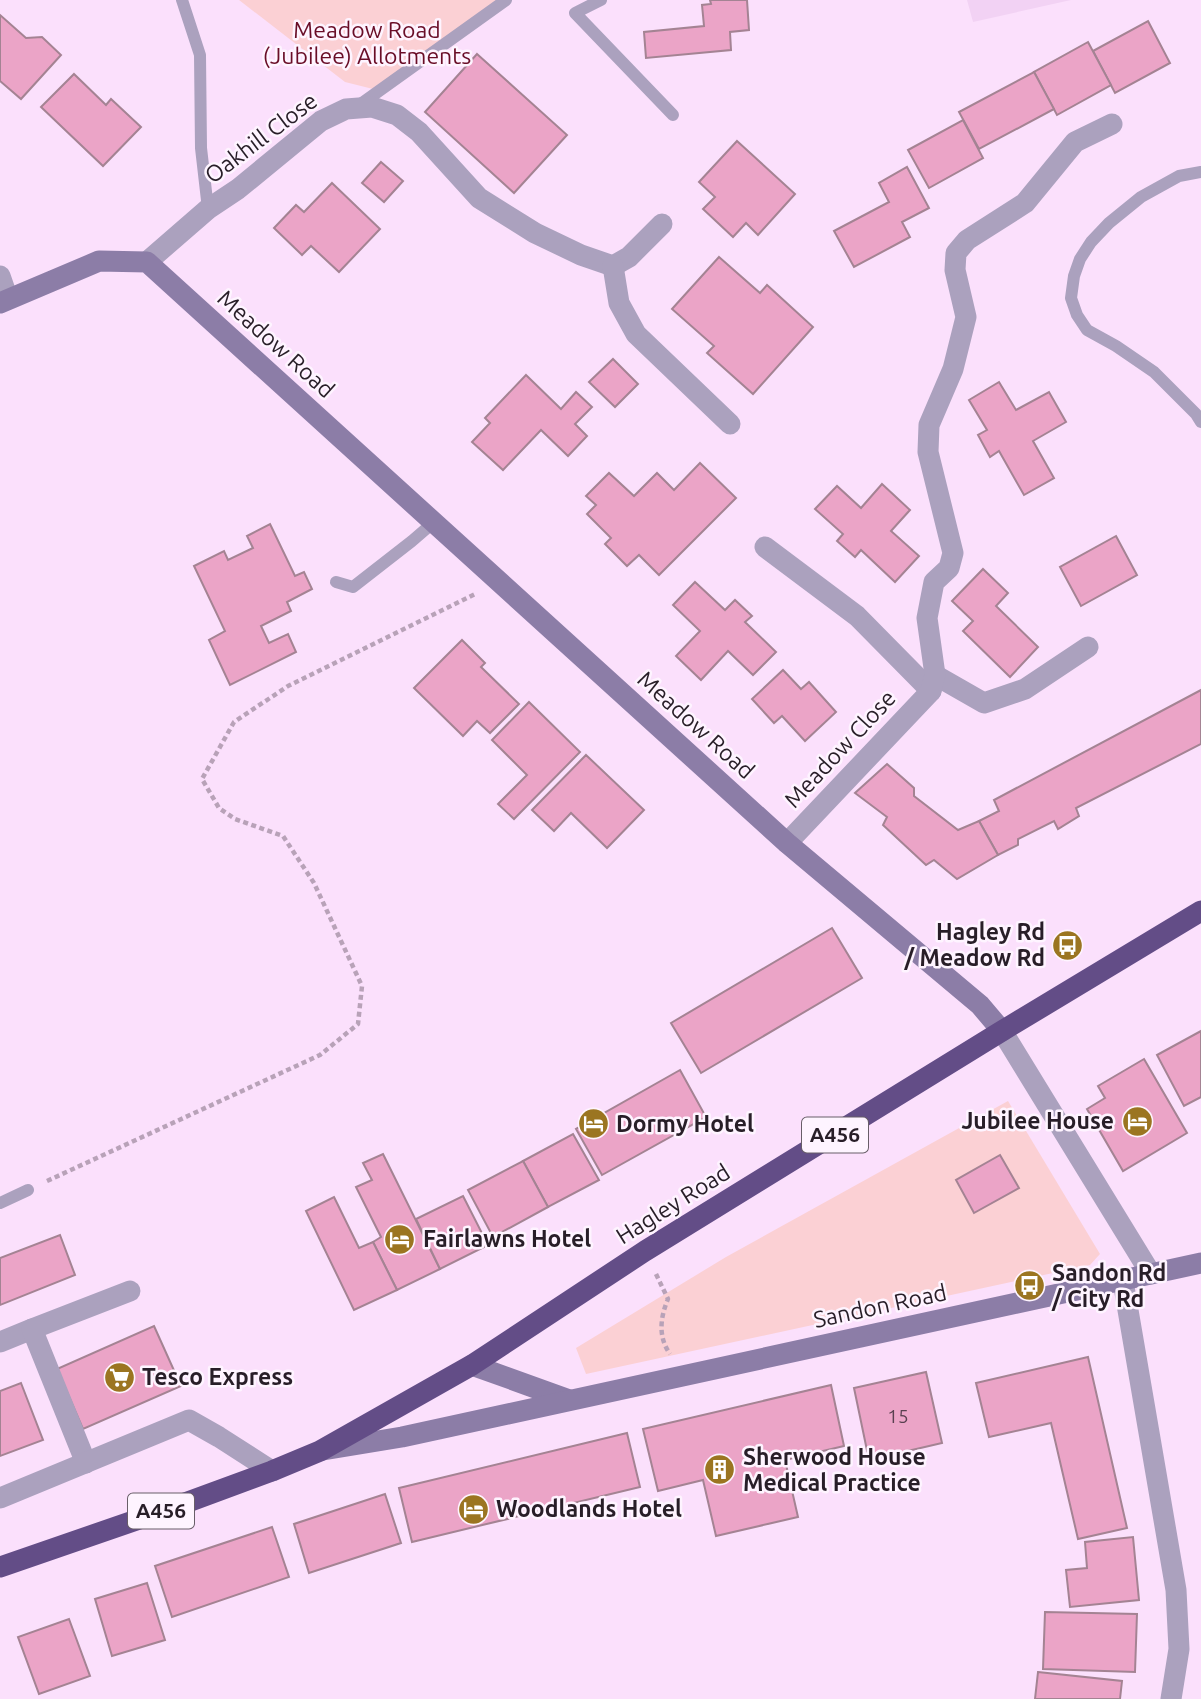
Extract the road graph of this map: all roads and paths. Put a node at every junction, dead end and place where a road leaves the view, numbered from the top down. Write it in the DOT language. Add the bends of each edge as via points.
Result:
graph roads {
  1 [pos="182,0"];
  2 [pos="506,0"];
  3 [pos="601,0"];
  4 [pos="354,109"];
  5 [pos="674,115"];
  6 [pos="1112,124"];
  7 [pos="1201,172"];
  8 [pos="208,209"];
  9 [pos="662,224"];
  10 [pos="147,262"];
  11 [pos="613,265"];
  12 [pos="0,276"];
  13 [pos="4,301"];
  14 [pos="1201,422"];
  15 [pos="730,424"];
  16 [pos="434,522"];
  17 [pos="765,547"];
  18 [pos="337,582"];
  19 [pos="500,582"];
  20 [pos="1088,647"];
  21 [pos="933,683"];
  22 [pos="787,843"];
  23 [pos="1201,911"];
  24 [pos="1002,1031"];
  25 [pos="27,1191"];
  26 [pos="0,1203"];
  27 [pos="645,1251"];
  28 [pos="1201,1263"];
  29 [pos="1151,1274"];
  30 [pos="1123,1281"];
  31 [pos="130,1291"];
  32 [pos="33,1329"];
  33 [pos="0,1342"];
  34 [pos="472,1365"];
  35 [pos="692,1373"];
  36 [pos="569,1400"];
  37 [pos="320,1451"];
  38 [pos="86,1464"];
  39 [pos="272,1471"];
  40 [pos="0,1498"];
  41 [pos="0,1567"];
  42 [pos="1171,1699"];
  1 -- 8 [label="lane" via="200,55 201,148"];
  2 -- 4 [label="lane"];
  3 -- 5 [label="lane" via="575,13"];
  4 -- 8 [label="street, Oakhill Close" via="321,121"];
  4 -- 11 [label="street, Oakhill Close" via="372,107 397,115 419,132 479,198 534,233"];
  6 -- 21 [label="street" via="1076,142 1026,203 967,240 956,253 955,270 966,317 953,369 929,425 928,452 953,553 948,568 934,582 927,618"];
  7 -- 14 [label="lane" via="1179,176 1141,197 1109,223 1080,259 1071,298 1087,330 1154,372"];
  8 -- 10 [label="street, Oakhill Close"];
  9 -- 11 [label="street" via="629,257"];
  10 -- 13 [label="street" via="99,261"];
  10 -- 16 [label="street, Meadow Road"];
  11 -- 15 [label="street" via="619,303 636,334"];
  12 -- 13 [label="street"];
  16 -- 18 [label="lane" via="353,587"];
  16 -- 19 [label="street, Meadow Road"];
  17 -- 21 [label="street, Meadow Close" via="857,616"];
  19 -- 22 [label="street, Meadow Road"];
  19 -- 25 [label="path" via="288,686 234,722 202,779 219,808 235,819 282,836 314,883 362,986 358,1024 320,1055"];
  20 -- 21 [label="street, Meadow Close" via="1025,689 984,704"];
  21 -- 22 [label="street, Meadow Close"];
  22 -- 24 [label="street, Meadow Road" via="980,1005"];
  23 -- 24 [label="highway, Hagley Road / A456"];
  24 -- 27 [label="highway, Hagley Road / A456"];
  24 -- 29 [label="street, Meadow Road"];
  25 -- 26 [label="lane"];
  27 -- 34 [label="highway, Hagley Road / A456"];
  27 -- 35 [label="path" via="668,1299 662,1342"];
  28 -- 29 [label="street, Sandon Road"];
  29 -- 30 [label="street, Sandon Road"];
  30 -- 35 [label="street, Sandon Road"];
  30 -- 42 [label="street" via="1176,1590 1179,1649"];
  31 -- 32 [label="street"];
  32 -- 33 [label="street"];
  32 -- 38 [label="street"];
  34 -- 36 [label="street"];
  34 -- 37 [label="highway, Hagley Road / A456"];
  35 -- 36 [label="street, Sandon Road"];
  36 -- 37 [label="street, Sandon Road"];
  37 -- 39 [label="highway, Hagley Road / A456"];
  38 -- 39 [label="street" via="189,1420"];
  38 -- 40 [label="street"];
  39 -- 41 [label="highway, Hagley Road / A456"];
}
